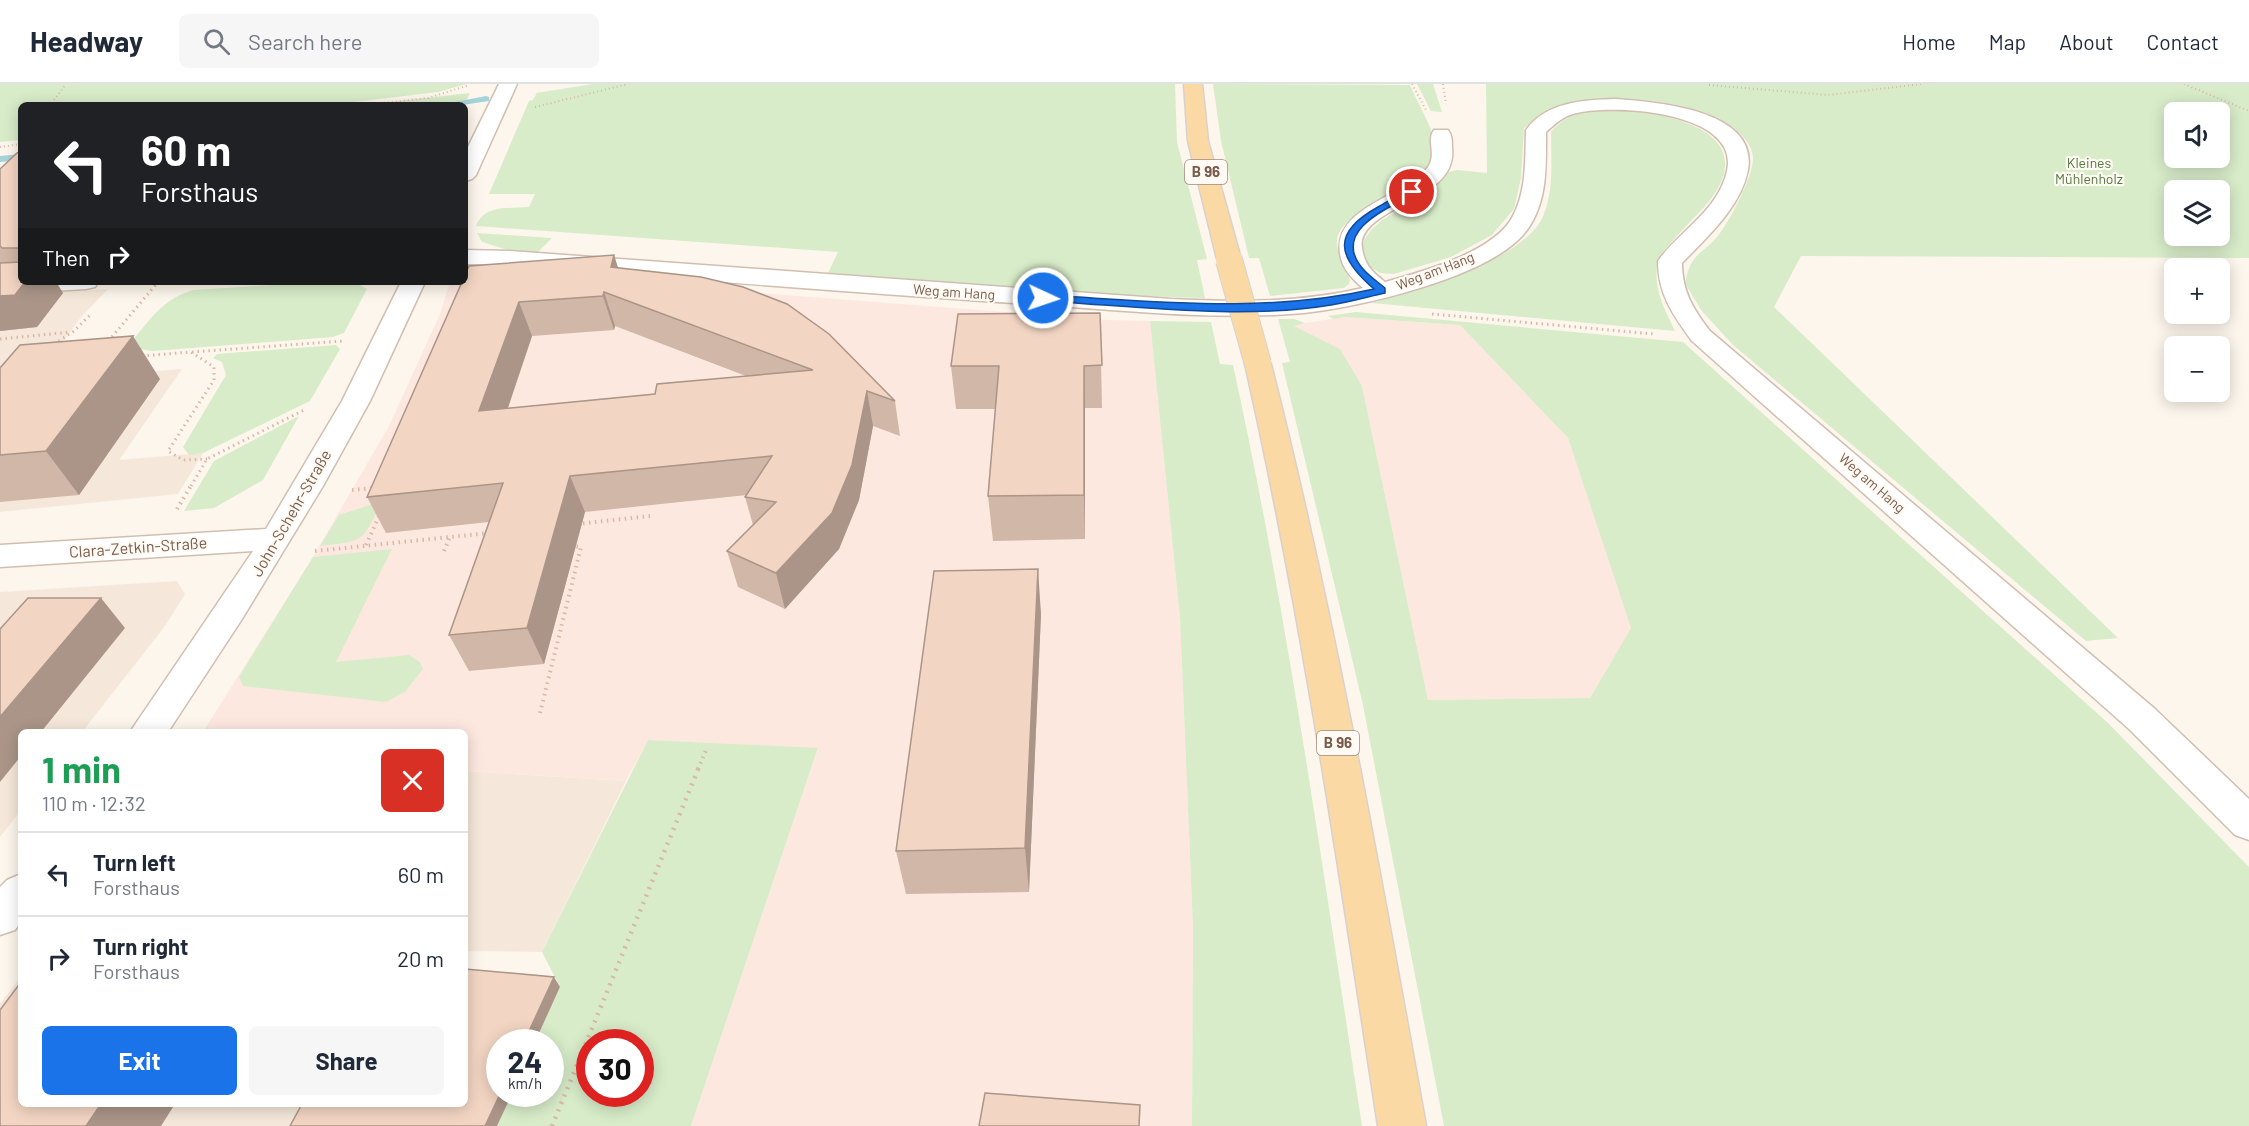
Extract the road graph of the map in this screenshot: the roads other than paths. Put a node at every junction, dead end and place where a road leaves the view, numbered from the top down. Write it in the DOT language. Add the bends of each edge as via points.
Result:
graph roads {
  1 [pos="1193,84"];
  2 [pos="507,85"];
  3 [pos="1441,134"];
  4 [pos="468,169"];
  5 [pos="468,257"];
  6 [pos="34,285"];
  7 [pos="413,285"];
  8 [pos="0,287"];
  9 [pos="1381,290"];
  10 [pos="276,539"];
  11 [pos="0,556"];
  12 [pos="150,729"];
  13 [pos="2249,824"];
  14 [pos="18,896"];
  15 [pos="0,917"];
  16 [pos="1402,1126"];
  1 -- 16 [label="main road, B 96, bridge" via="1198,141 1279,448 1332,706"];
  2 -- 4 [label="street"];
  3 -- 9 [label="street" via="1445,146 1442,162 1430,179 1353,229 1350,254 1358,270"];
  5 -- 9 [label="street, Weg am Hang" via="1203,307 1306,305"];
  6 -- 8 [label="street"];
  7 -- 10 [label="street, John-Schehr-Straße" via="356,401"];
  9 -- 13 [label="street, Weg am Hang" via="1464,262 1505,239 1528,214 1535,179 1536,130 1551,116 1574,108 1626,105 1677,112 1715,127 1736,145 1739,157 1735,179 1707,225 1670,261 1669,280 1680,308 1701,336 2142,719"];
  10 -- 11 [label="street, Clara-Zetkin-Straße"];
  10 -- 12 [label="street, John-Schehr-Straße" via="240,599"];
  14 -- 15 [label="street"];
}
